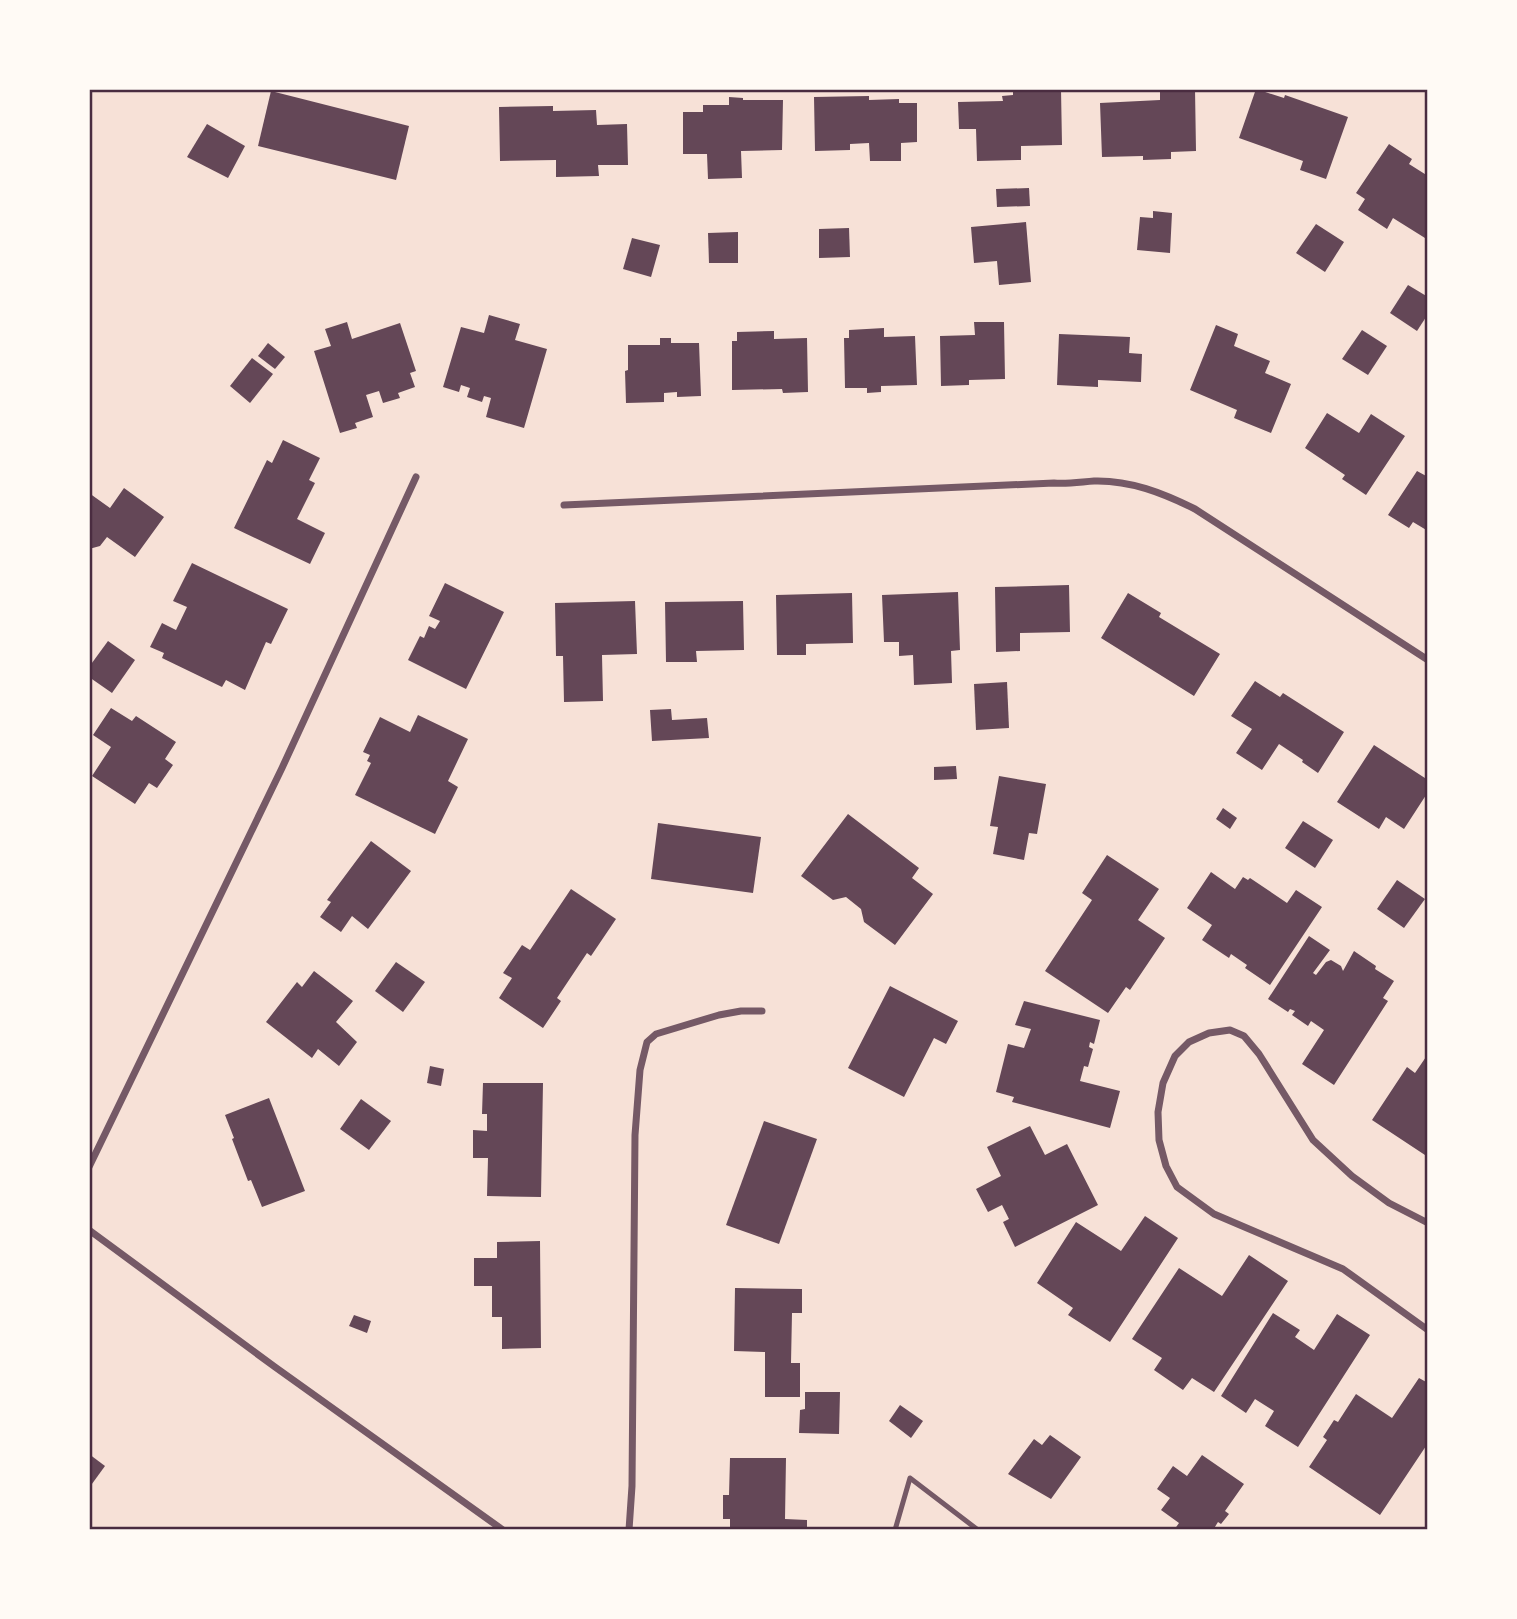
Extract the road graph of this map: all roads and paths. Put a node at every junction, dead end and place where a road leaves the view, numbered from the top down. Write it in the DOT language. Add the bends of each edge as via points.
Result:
graph roads {
  1 [pos="416,477"];
  2 [pos="564,505"];
  3 [pos="1428,660"];
  4 [pos="762,1011"];
  5 [pos="89,1167"];
  6 [pos="1428,1223"];
  7 [pos="89,1230"];
  8 [pos="1428,1329"];
  9 [pos="503,1530"];
  10 [pos="629,1530"];
  11 [pos="895,1530"];
  12 [pos="978,1530"];
  1 -- 5 [label="street" via="282,768"];
  2 -- 3 [label="street" via="1116,482 1156,491 1195,509"];
  4 -- 10 [label="street" via="719,1015 656,1034 647,1042 635,1135"];
  6 -- 8 [label="street" via="1389,1203 1313,1140 1244,1036 1230,1030 1209,1033 1189,1042 1175,1056 1163,1083 1158,1112 1159,1140 1177,1187 1214,1214 1343,1269"];
  7 -- 9 [label="street"];
  11 -- 12 [label="lane" via="910,1478"];
}
